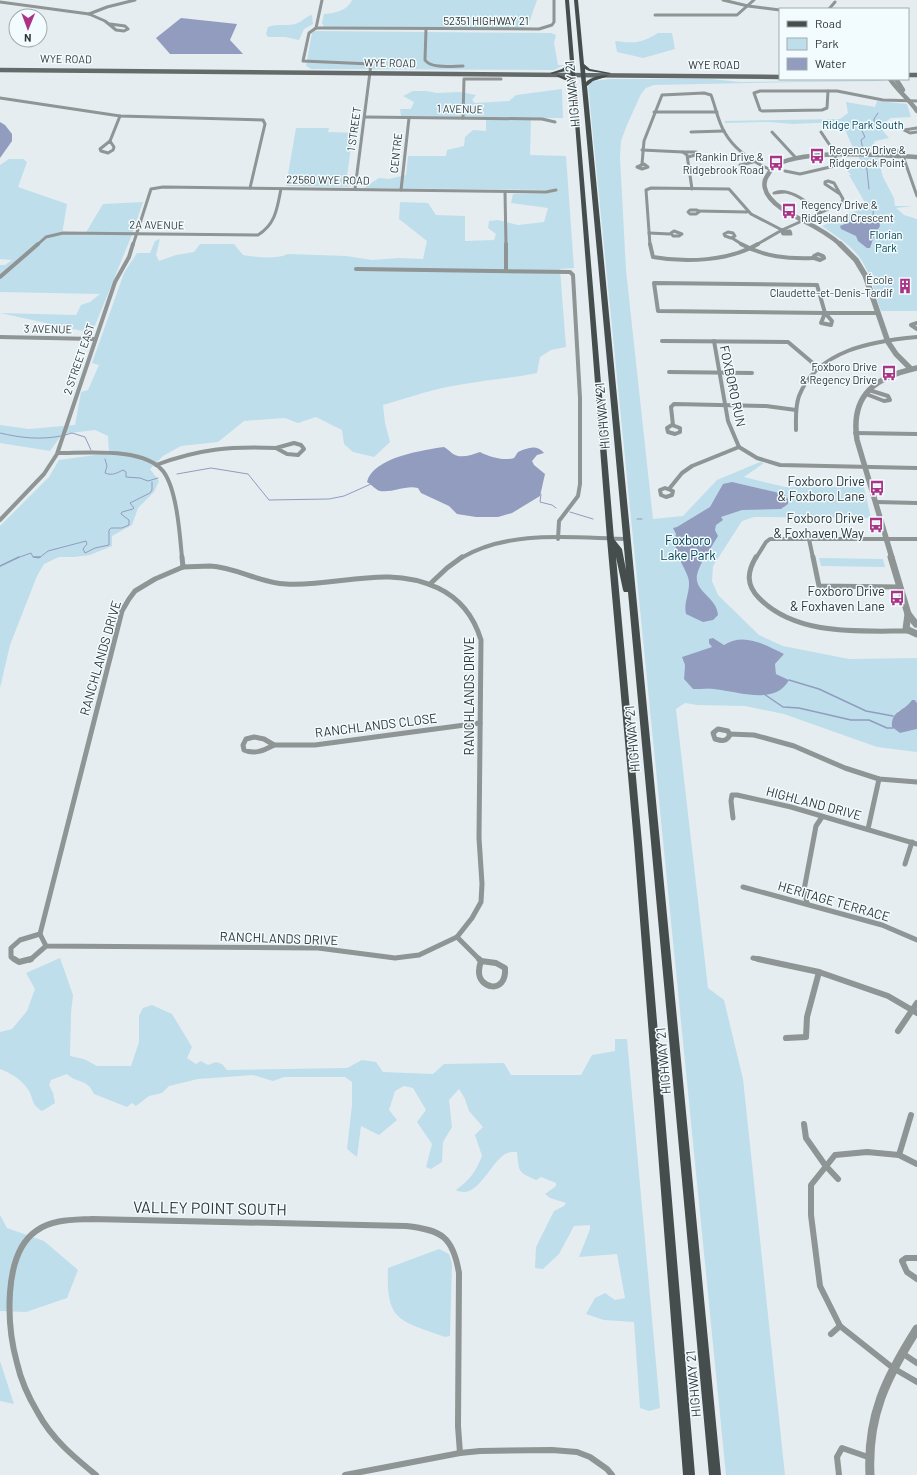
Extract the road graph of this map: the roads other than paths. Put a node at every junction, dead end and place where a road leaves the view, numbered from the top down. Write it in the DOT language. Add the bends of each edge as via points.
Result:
graph roads {
  1 [pos="135,0"];
  2 [pos="322,0"];
  3 [pos="554,0"];
  4 [pos="567,0"];
  5 [pos="576,0"];
  6 [pos="723,0"];
  7 [pos="754,0"];
  8 [pos="0,2"];
  9 [pos="835,2"];
  10 [pos="748,6"];
  11 [pos="830,8"];
  12 [pos="779,10"];
  13 [pos="89,14"];
  14 [pos="655,15"];
  15 [pos="110,24"];
  16 [pos="316,28"];
  17 [pos="426,29"];
  18 [pos="570,43"];
  19 [pos="572,64"];
  20 [pos="582,64"];
  21 [pos="463,66"];
  22 [pos="0,69"];
  23 [pos="370,73"];
  24 [pos="552,73"];
  25 [pos="608,75"];
  26 [pos="558,76"];
  27 [pos="577,76"];
  28 [pos="779,76"];
  29 [pos="501,79"];
  30 [pos="891,80"];
  31 [pos="896,80"];
  32 [pos="584,86"];
  33 [pos="828,91"];
  34 [pos="872,92"];
  35 [pos="868,97"];
  36 [pos="0,98"];
  37 [pos="916,105"];
  38 [pos="587,109"];
  39 [pos="654,112"];
  40 [pos="717,112"];
  41 [pos="120,116"];
  42 [pos="365,117"];
  43 [pos="409,118"];
  44 [pos="463,118"];
  45 [pos="555,122"];
  46 [pos="917,128"];
  47 [pos="724,131"];
  48 [pos="691,132"];
  49 [pos="772,132"];
  50 [pos="821,132"];
  51 [pos="917,132"];
  52 [pos="110,141"];
  53 [pos="642,150"];
  54 [pos="683,152"];
  55 [pos="835,154"];
  56 [pos="904,156"];
  57 [pos="688,157"];
  58 [pos="917,157"];
  59 [pos="796,158"];
  60 [pos="753,162"];
  61 [pos="642,164"];
  62 [pos="740,164"];
  63 [pos="771,170"];
  64 [pos="785,171"];
  65 [pos="250,188"];
  66 [pos="152,189"];
  67 [pos="281,189"];
  68 [pos="355,189"];
  69 [pos="692,189"];
  70 [pos="401,190"];
  71 [pos="556,190"];
  72 [pos="505,192"];
  73 [pos="784,192"];
  74 [pos="840,194"];
  75 [pos="917,196"];
  76 [pos="698,212"];
  77 [pos="747,212"];
  78 [pos="820,212"];
  79 [pos="801,220"];
  80 [pos="782,231"];
  81 [pos="649,233"];
  82 [pos="136,234"];
  83 [pos="670,234"];
  84 [pos="732,238"];
  85 [pos="749,248"];
  86 [pos="814,258"];
  87 [pos="356,269"];
  88 [pos="506,270"];
  89 [pos="0,277"];
  90 [pos="825,313"];
  91 [pos="878,313"];
  92 [pos="917,323"];
  93 [pos="917,329"];
  94 [pos="0,337"];
  95 [pos="917,337"];
  96 [pos="95,339"];
  97 [pos="887,340"];
  98 [pos="662,341"];
  99 [pos="714,341"];
  100 [pos="821,367"];
  101 [pos="914,370"];
  102 [pos="669,372"];
  103 [pos="720,373"];
  104 [pos="752,373"];
  105 [pos="867,392"];
  106 [pos="725,405"];
  107 [pos="796,410"];
  108 [pos="673,425"];
  109 [pos="796,430"];
  110 [pos="856,433"];
  111 [pos="917,434"];
  112 [pos="739,447"];
  113 [pos="276,448"];
  114 [pos="59,453"];
  115 [pos="156,465"];
  116 [pos="866,467"];
  117 [pos="917,468"];
  118 [pos="669,489"];
  119 [pos="876,502"];
  120 [pos="917,503"];
  121 [pos="2,514"];
  122 [pos="0,520"];
  123 [pos="558,539"];
  124 [pos="611,539"];
  125 [pos="627,539"];
  126 [pos="809,539"];
  127 [pos="887,539"];
  128 [pos="917,540"];
  129 [pos="183,567"];
  130 [pos="430,584"];
  131 [pos="900,587"];
  132 [pos="633,606"];
  133 [pos="908,614"];
  134 [pos="916,624"];
  135 [pos="907,627"];
  136 [pos="917,634"];
  137 [pos="480,724"];
  138 [pos="729,734"];
  139 [pos="274,745"];
  140 [pos="879,779"];
  141 [pos="917,782"];
  142 [pos="822,817"];
  143 [pos="733,818"];
  144 [pos="868,829"];
  145 [pos="914,843"];
  146 [pos="905,864"];
  147 [pos="743,887"];
  148 [pos="807,903"];
  149 [pos="40,934"];
  150 [pos="457,937"];
  151 [pos="917,940"];
  152 [pos="46,946"];
  153 [pos="753,958"];
  154 [pos="481,961"];
  155 [pos="819,972"];
  156 [pos="917,1003"];
  157 [pos="915,1011"];
  158 [pos="898,1031"];
  159 [pos="786,1038"];
  160 [pos="911,1116"];
  161 [pos="804,1124"];
  162 [pos="899,1155"];
  163 [pos="917,1164"];
  164 [pos="826,1165"];
  165 [pos="838,1179"];
  166 [pos="917,1258"];
  167 [pos="917,1279"];
  168 [pos="840,1326"];
  169 [pos="917,1329"];
  170 [pos="831,1334"];
  171 [pos="902,1352"];
  172 [pos="917,1363"];
  173 [pos="893,1368"];
  174 [pos="917,1382"];
  175 [pos="460,1453"];
  176 [pos="868,1457"];
  177 [pos="96,1475"];
  178 [pos="345,1475"];
  179 [pos="612,1475"];
  180 [pos="688,1475"];
  181 [pos="714,1475"];
  182 [pos="839,1475"];
  183 [pos="870,1475"];
  1 -- 13 [label="street"];
  2 -- 16 [label="street"];
  3 -- 17 [label="street, 52351 HIGHWAY 21" via="554,22 545,28"];
  4 -- 18 [label="main road, HIGHWAY 21"];
  5 -- 20 [label="main road, HIGHWAY 21"];
  6 -- 10 [label="street"];
  7 -- 10 [label="street"];
  8 -- 13 [label="street"];
  9 -- 11 [label="street"];
  10 -- 12 [label="street"];
  10 -- 14 [label="street" via="737,15"];
  13 -- 15 [label="street"];
  15 -- 15 [label="street" via="116,30 128,29 125,26"];
  16 -- 17 [label="street, 52351 HIGHWAY 21"];
  16 -- 23 [label="street" via="309,33 303,61 371,64"];
  17 -- 21 [label="street, 52351 HIGHWAY 21" via="427,63"];
  18 -- 19 [label="main road, HIGHWAY 21"];
  18 -- 27 [label="main road"];
  19 -- 24 [label="main road" via="564,70"];
  19 -- 27 [label="main road, HIGHWAY 21"];
  20 -- 25 [label="main road" via="589,70"];
  20 -- 27 [label="main road, HIGHWAY 21"];
  22 -- 23 [label="main road, WYE ROAD"];
  23 -- 24 [label="main road, WYE ROAD"];
  23 -- 26 [label="main road, WYE ROAD"];
  23 -- 42 [label="street, 1 STREET"];
  24 -- 27 [label="main road, WYE ROAD"];
  25 -- 27 [label="main road, WYE ROAD"];
  25 -- 28 [label="main road, WYE ROAD"];
  25 -- 32 [label="main road" via="591,80"];
  26 -- 27 [label="main road, WYE ROAD"];
  26 -- 27 [label="main road" via="567,79"];
  27 -- 32 [label="main road, HIGHWAY 21"];
  27 -- 38 [label="main road" via="583,103"];
  27 -- 124 [label="main road, HIGHWAY 21"];
  29 -- 44 [label="street" via="464,79"];
  30 -- 37 [label="street"];
  31 -- 37 [label="street" via="900,88"];
  32 -- 38 [label="main road, HIGHWAY 21"];
  33 -- 33 [label="street" via="827,108 822,110 762,111 754,93"];
  33 -- 35 [label="street"];
  34 -- 35 [label="street"];
  35 -- 37 [label="street"];
  36 -- 41 [label="street"];
  38 -- 125 [label="main road, HIGHWAY 21"];
  39 -- 40 [label="street"];
  39 -- 40 [label="street" via="663,95 704,93 711,95"];
  39 -- 53 [label="street"];
  40 -- 47 [label="street"];
  41 -- 52 [label="street"];
  41 -- 65 [label="street" via="252,119 264,122"];
  42 -- 43 [label="street, 1 AVENUE"];
  42 -- 68 [label="street, 1 STREET"];
  43 -- 44 [label="street, 1 AVENUE"];
  43 -- 70 [label="street, CENTRE"];
  44 -- 45 [label="street, 1 AVENUE"];
  46 -- 51 [label="street" via="904,130 910,133"];
  47 -- 48 [label="street"];
  47 -- 60 [label="street"];
  49 -- 59 [label="street"];
  50 -- 55 [label="street"];
  52 -- 52 [label="street" via="100,149 101,151 113,150"];
  53 -- 54 [label="street"];
  53 -- 61 [label="street"];
  54 -- 57 [label="street"];
  54 -- 57 [label="street" via="699,154"];
  55 -- 56 [label="street"];
  55 -- 59 [label="street"];
  55 -- 64 [label="street" via="840,165 800,174"];
  56 -- 58 [label="street"];
  56 -- 75 [label="street"];
  57 -- 69 [label="street"];
  59 -- 63 [label="street"];
  60 -- 62 [label="street"];
  60 -- 63 [label="street"];
  63 -- 79 [label="street" via="764,181 767,195 780,208"];
  65 -- 66 [label="street, 22560 WYE ROAD"];
  65 -- 67 [label="street, 22560 WYE ROAD"];
  66 -- 82 [label="street, 2 STREET EAST"];
  67 -- 68 [label="street, 22560 WYE ROAD"];
  67 -- 82 [label="street, 2A AVENUE" via="273,224 258,235"];
  68 -- 70 [label="street, 22560 WYE ROAD"];
  69 -- 77 [label="street" via="732,190"];
  69 -- 81 [label="street" via="646,190"];
  70 -- 72 [label="street, 22560 WYE ROAD"];
  71 -- 72 [label="street, 22560 WYE ROAD"];
  72 -- 88 [label="street"];
  73 -- 78 [label="street" via="792,194"];
  74 -- 74 [label="street" via="834,183 825,182 825,184"];
  74 -- 78 [label="street" via="842,202"];
  76 -- 77 [label="street"];
  77 -- 80 [label="street"];
  78 -- 79 [label="street"];
  79 -- 80 [label="street"];
  79 -- 91 [label="street" via="842,245 856,259"];
  80 -- 85 [label="street"];
  81 -- 83 [label="street"];
  81 -- 85 [label="street" via="651,255 659,258 729,256"];
  82 -- 89 [label="street, 2A AVENUE" via="63,233 46,237"];
  82 -- 96 [label="street, 2 STREET EAST" via="129,256 115,282"];
  84 -- 85 [label="street"];
  85 -- 86 [label="street" via="775,258"];
  87 -- 88 [label="street"];
  88 -- 123 [label="street" via="565,271 573,275 580,398 580,484 578,496 559,521"];
  90 -- 90 [label="street" via="658,311 654,284 817,285"];
  90 -- 91 [label="street"];
  91 -- 97 [label="street"];
  92 -- 93 [label="street" via="911,325"];
  94 -- 96 [label="street, 3 AVENUE"];
  95 -- 97 [label="street"];
  96 -- 114 [label="street, 2 STREET EAST"];
  97 -- 100 [label="street" via="846,352"];
  97 -- 101 [label="street"];
  98 -- 99 [label="street"];
  99 -- 100 [label="street" via="788,342"];
  99 -- 103 [label="street, FOXBORO RUN"];
  100 -- 107 [label="street" via="809,378"];
  101 -- 105 [label="street" via="882,381"];
  102 -- 103 [label="street"];
  103 -- 104 [label="street"];
  103 -- 106 [label="street, FOXBORO RUN"];
  105 -- 105 [label="street" via="884,401 890,400 888,396"];
  105 -- 110 [label="street" via="855,412"];
  106 -- 107 [label="street"];
  106 -- 108 [label="street" via="674,404 671,407"];
  106 -- 112 [label="street, FOXBORO RUN" via="728,421"];
  107 -- 109 [label="street"];
  110 -- 111 [label="street"];
  110 -- 116 [label="street"];
  112 -- 116 [label="street, FOXBORO RUN" via="757,458 780,465"];
  112 -- 118 [label="street" via="692,466"];
  113 -- 113 [label="street" via="290,456 299,455 304,449 294,443"];
  113 -- 115 [label="street" via="215,448 179,456"];
  114 -- 115 [label="street" via="123,455 138,457"];
  114 -- 121 [label="street, 2 STREET EAST" via="39,480"];
  115 -- 129 [label="street" via="168,481 180,533"];
  116 -- 117 [label="street, FOXBORO RUN"];
  116 -- 119 [label="street"];
  119 -- 120 [label="street"];
  119 -- 127 [label="street"];
  121 -- 122 [label="street, 2 STREET EAST"];
  123 -- 124 [label="street"];
  123 -- 130 [label="street" via="516,539 484,546 451,565"];
  124 -- 125 [label="street"];
  124 -- 132 [label="main road" via="618,548"];
  124 -- 180 [label="main road, HIGHWAY 21"];
  125 -- 132 [label="main road, HIGHWAY 21"];
  126 -- 127 [label="street"];
  126 -- 131 [label="street" via="819,586"];
  126 -- 135 [label="street" via="776,538 766,542 749,569 751,589 758,598 801,624 831,629 892,631"];
  127 -- 128 [label="street"];
  127 -- 131 [label="street"];
  129 -- 130 [label="street, RANCHLANDS DRIVE" via="225,568 268,583 313,585 380,576"];
  129 -- 149 [label="street, RANCHLANDS DRIVE" via="145,584 130,597 122,611"];
  130 -- 137 [label="street, RANCHLANDS DRIVE" via="465,607 480,631"];
  131 -- 133 [label="street"];
  132 -- 181 [label="main road, HIGHWAY 21"];
  133 -- 134 [label="street"];
  133 -- 135 [label="street"];
  134 -- 135 [label="street"];
  135 -- 136 [label="street"];
  137 -- 139 [label="street, RANCHLANDS CLOSE" via="315,745"];
  137 -- 150 [label="street, RANCHLANDS DRIVE" via="481,902"];
  138 -- 140 [label="street" via="754,735 794,746 845,768"];
  139 -- 139 [label="street, RANCHLANDS CLOSE" via="256,736 246,739 244,750 258,752"];
  140 -- 141 [label="street"];
  140 -- 144 [label="street"];
  142 -- 143 [label="street, HIGHLAND DRIVE" via="791,807 732,795"];
  142 -- 144 [label="street, HIGHLAND DRIVE"];
  142 -- 148 [label="street" via="816,826 804,890"];
  144 -- 145 [label="street, HIGHLAND DRIVE"];
  145 -- 146 [label="street, HIGHLAND DRIVE"];
  147 -- 148 [label="street, HERITAGE TERRACE"];
  148 -- 151 [label="street, HERITAGE TERRACE" via="882,925"];
  149 -- 152 [label="street"];
  149 -- 152 [label="street" via="20,940 11,948 11,957 19,962 30,960"];
  150 -- 152 [label="street, RANCHLANDS DRIVE" via="420,955 395,958 318,948"];
  150 -- 154 [label="street"];
  153 -- 155 [label="street"];
  154 -- 154 [label="street" via="478,975 487,986 497,987 504,983 506,968 496,963"];
  155 -- 157 [label="street" via="888,996"];
  155 -- 159 [label="street" via="807,1017 806,1037"];
  156 -- 157 [label="street"];
  157 -- 158 [label="street"];
  160 -- 162 [label="street"];
  161 -- 164 [label="street" via="806,1138"];
  162 -- 163 [label="street"];
  162 -- 164 [label="street" via="849,1153 835,1155"];
  164 -- 165 [label="street"];
  164 -- 168 [label="street" via="811,1185 810,1215 820,1286"];
  166 -- 167 [label="street" via="906,1258 902,1261 908,1273"];
  168 -- 170 [label="street"];
  168 -- 173 [label="street"];
  169 -- 171 [label="street"];
  171 -- 172 [label="street"];
  171 -- 173 [label="street"];
  173 -- 174 [label="street"];
  173 -- 176 [label="street" via="872,1424"];
  175 -- 177 [label="street, VALLEY POINT SOUTH" via="459,1273 454,1247 445,1236 435,1231 406,1226 92,1219 56,1222 37,1230 27,1238 14,1267 8,1316 10,1338 20,1378 46,1427 67,1452"];
  175 -- 178 [label="street"];
  175 -- 179 [label="street" via="522,1450 577,1452 590,1457"];
  176 -- 182 [label="street" via="842,1448 837,1457"];
  176 -- 183 [label="street"];
}
